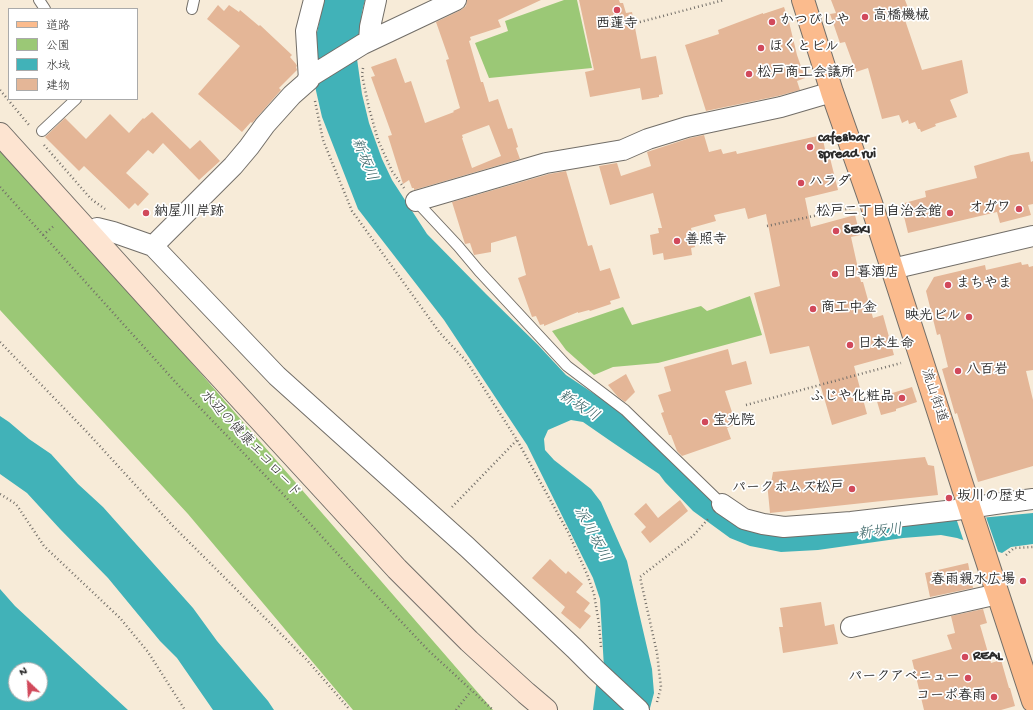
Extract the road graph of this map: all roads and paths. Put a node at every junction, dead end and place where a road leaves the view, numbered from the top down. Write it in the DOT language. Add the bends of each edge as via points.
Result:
graph roads {
  1 [pos="314,0"];
  2 [pos="376,0"];
  3 [pos="456,0"];
  4 [pos="724,0"];
  5 [pos="803,0"];
  6 [pos="636,22"];
  7 [pos="366,43"];
  8 [pos="308,79"];
  9 [pos="0,90"];
  10 [pos="832,92"];
  11 [pos="8,99"];
  12 [pos="9,100"];
  13 [pos="75,100"];
  14 [pos="0,134"];
  15 [pos="38,134"];
  16 [pos="0,187"];
  17 [pos="416,202"];
  18 [pos="871,203"];
  19 [pos="110,212"];
  20 [pos="55,225"];
  21 [pos="767,226"];
  22 [pos="91,233"];
  23 [pos="43,235"];
  24 [pos="1033,236"];
  25 [pos="153,246"];
  26 [pos="892,269"];
  27 [pos="0,342"];
  28 [pos="921,357"];
  29 [pos="746,405"];
  30 [pos="517,440"];
  31 [pos="0,494"];
  32 [pos="1033,499"];
  33 [pos="722,504"];
  34 [pos="970,512"];
  35 [pos="438,521"];
  36 [pos="704,524"];
  37 [pos="1033,547"];
  38 [pos="985,557"];
  39 [pos="998,594"];
  40 [pos="851,627"];
  41 [pos="596,670"];
  42 [pos="1031,690"];
  43 [pos="471,691"];
  44 [pos="648,706"];
  45 [pos="185,710"];
  46 [pos="350,710"];
  47 [pos="456,710"];
  48 [pos="493,710"];
  49 [pos="546,710"];
  1 -- 8 [label="street" via="306,31"];
  2 -- 7 [label="street"];
  3 -- 7 [label="street"];
  4 -- 6 [label="path"];
  5 -- 10 [label="main road, 流山街道"];
  7 -- 8 [label="street"];
  7 -- 17 [label="path" via="362,75 378,140 392,171"];
  8 -- 25 [label="street" via="265,125 233,166"];
  8 -- 30 [label="path" via="315,98 323,140 352,211 440,333 467,362"];
  9 -- 11 [label="path"];
  10 -- 17 [label="street" via="781,107 687,127 648,138 623,150 546,163"];
  10 -- 18 [label="main road, 流山街道"];
  12 -- 15 [label="path"];
  13 -- 15 [label="lane"];
  14 -- 22 [label="street"];
  15 -- 19 [label="path" via="91,199"];
  16 -- 23 [label="path, 水辺の健康エコロード"];
  17 -- 33 [label="lane" via="567,366 625,410"];
  18 -- 21 [label="path"];
  18 -- 26 [label="main road, 流山街道"];
  20 -- 23 [label="path"];
  22 -- 25 [label="street" via="97,228"];
  22 -- 49 [label="street" via="397,569 469,641"];
  23 -- 43 [label="path, 水辺の健康エコロード" via="179,386 429,651"];
  24 -- 26 [label="street"];
  25 -- 35 [label="street" via="277,376"];
  26 -- 28 [label="main road, 流山街道"];
  27 -- 46 [label="path" via="172,525 307,660"];
  28 -- 29 [label="path"];
  28 -- 34 [label="main road, 流山街道"];
  30 -- 35 [label="path"];
  30 -- 41 [label="path" via="568,532 592,587 599,624 601,654"];
  31 -- 45 [label="path" via="16,504 44,546 120,618 148,652"];
  32 -- 34 [label="street"];
  33 -- 34 [label="street" via="744,519 784,528 955,510"];
  34 -- 38 [label="main road, 流山街道"];
  35 -- 41 [label="street"];
  36 -- 44 [label="path" via="693,536 640,577 657,654 660,687"];
  37 -- 38 [label="path" via="1014,548 1000,560"];
  38 -- 39 [label="main road, 流山街道"];
  39 -- 40 [label="street"];
  39 -- 42 [label="main road, 流山街道"];
  41 -- 44 [label="street"];
  43 -- 47 [label="path"];
  43 -- 48 [label="path, 水辺の健康エコロード"];
}
